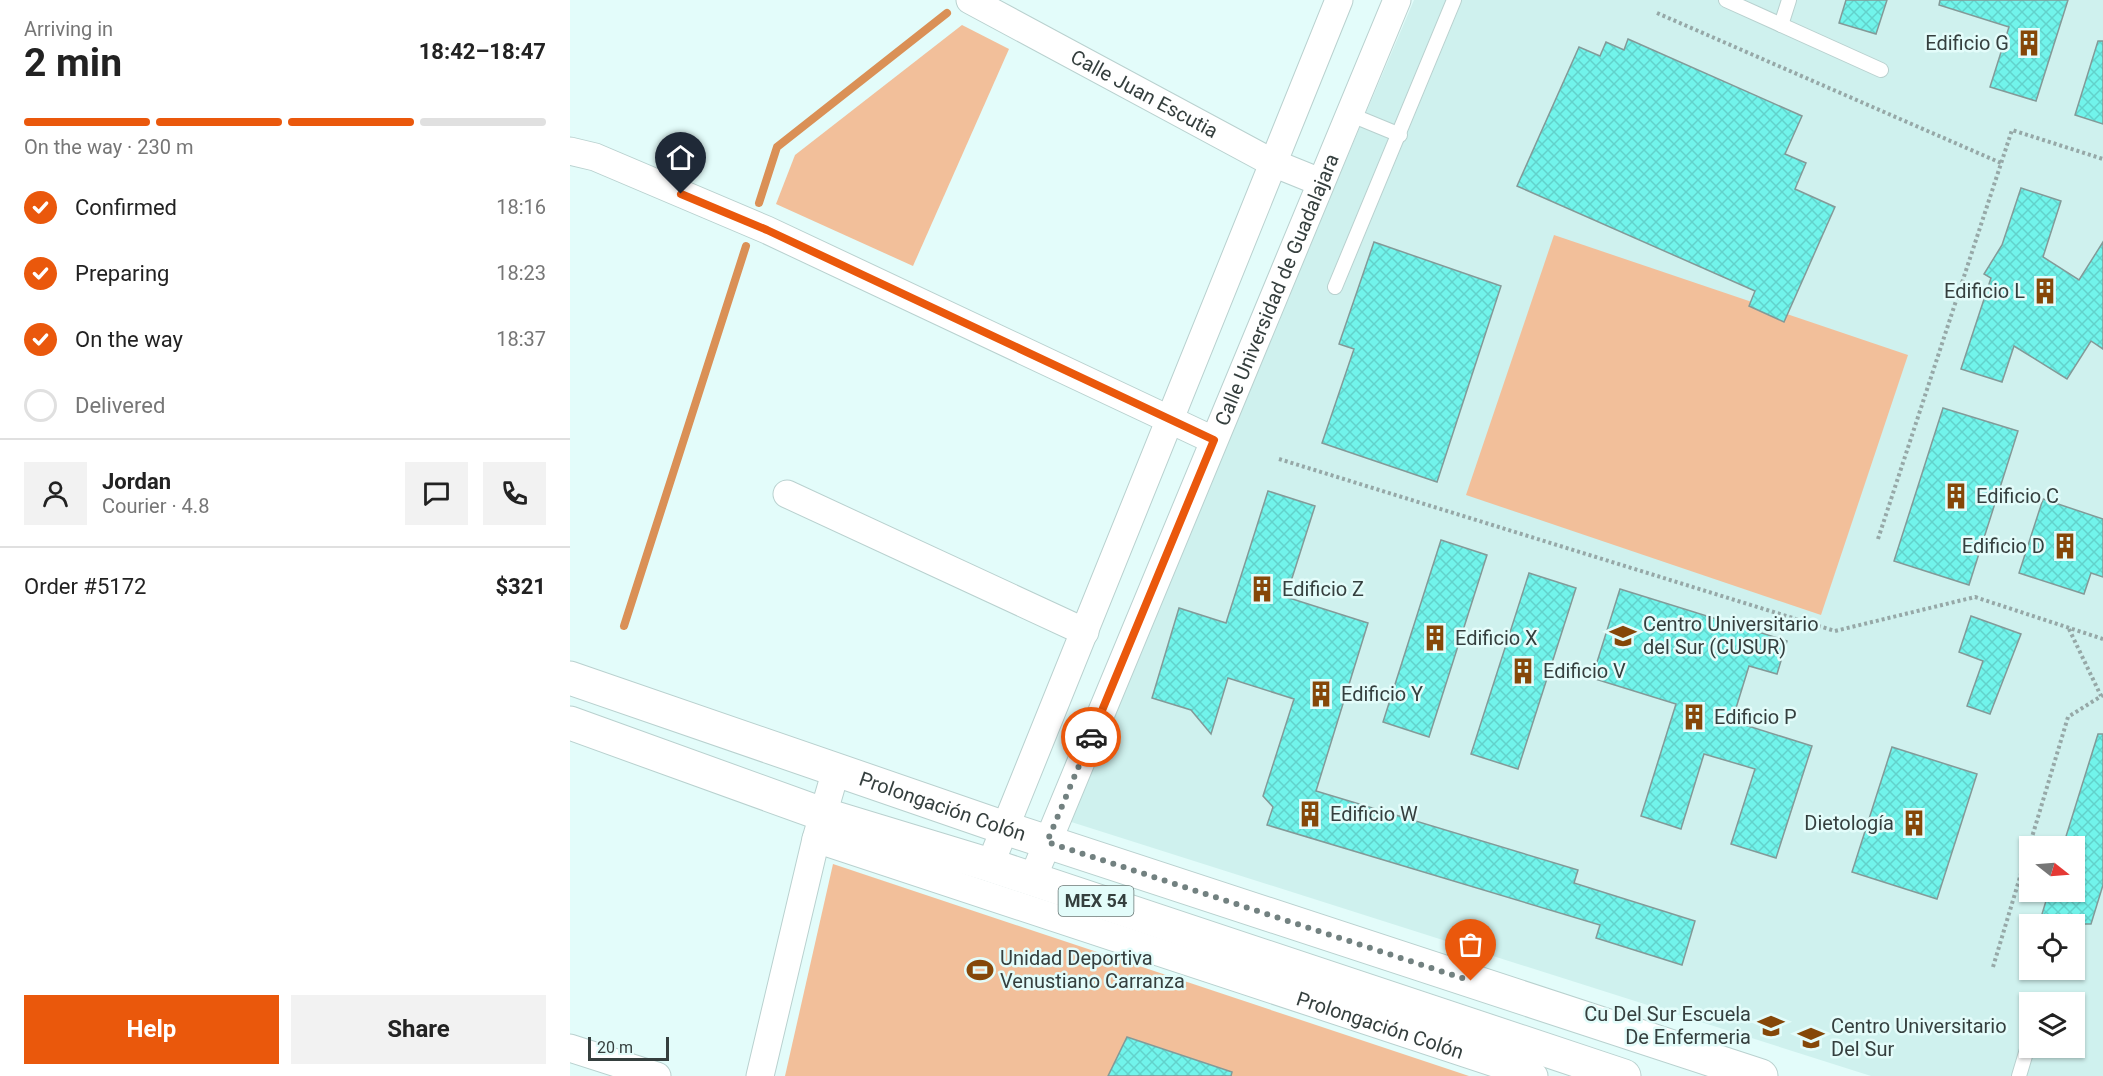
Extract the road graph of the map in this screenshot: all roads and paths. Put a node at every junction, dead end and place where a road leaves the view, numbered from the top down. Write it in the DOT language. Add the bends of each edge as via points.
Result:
graph roads {
  1 [pos="1339,0"];
  2 [pos="1397,0"];
  3 [pos="1454,0"];
  4 [pos="1726,0"];
  5 [pos="1789,0"];
  6 [pos="982,2"];
  7 [pos="1657,13"];
  8 [pos="1781,25"];
  9 [pos="1881,70"];
  10 [pos="1349,114"];
  11 [pos="570,133"];
  12 [pos="1400,135"];
  13 [pos="583,154"];
  14 [pos="2103,159"];
  15 [pos="1273,163"];
  16 [pos="2001,163"];
  17 [pos="1320,182"];
  18 [pos="1335,287"];
  19 [pos="1171,421"];
  20 [pos="1214,440"];
  21 [pos="1279,459"];
  22 [pos="787,494"];
  23 [pos="1878,539"];
  24 [pos="2069,627"];
  25 [pos="1085,632"];
  26 [pos="2103,639"];
  27 [pos="570,678"];
  28 [pos="2102,695"];
  29 [pos="570,723"];
  30 [pos="836,770"];
  31 [pos="819,826"];
  32 [pos="1005,828"];
  33 [pos="1047,842"];
  34 [pos="990,865"];
  35 [pos="1032,880"];
  36 [pos="1993,967"];
  37 [pos="570,1048"];
  38 [pos="2024,1058"];
  39 [pos="657,1076"];
  40 [pos="760,1076"];
  41 [pos="1534,1076"];
  42 [pos="1624,1076"];
  43 [pos="1761,1076"];
  44 [pos="2019,1076"];
  1 -- 15 [label="street"];
  2 -- 10 [label="street, Calle Universidad de Guadalajara"];
  3 -- 12 [label="lane"];
  4 -- 8 [label="lane"];
  5 -- 8 [label="lane"];
  6 -- 15 [label="street, Calle Juan Escutia"];
  7 -- 16 [label="path"];
  8 -- 9 [label="lane"];
  10 -- 12 [label="lane"];
  10 -- 17 [label="street, Calle Universidad de Guadalajara"];
  11 -- 13 [label="street"];
  12 -- 18 [label="lane"];
  13 -- 19 [label="street" via="767,230"];
  14 -- 16 [label="path" via="2012,130"];
  15 -- 17 [label="street, Calle Juan Escutia"];
  15 -- 19 [label="street"];
  16 -- 23 [label="path"];
  17 -- 20 [label="street, Calle Universidad de Guadalajara"];
  19 -- 20 [label="street"];
  19 -- 25 [label="street"];
  20 -- 33 [label="street, Calle Universidad de Guadalajara"];
  21 -- 24 [label="path" via="1835,631 1975,597"];
  22 -- 25 [label="street"];
  24 -- 26 [label="path"];
  24 -- 28 [label="path"];
  25 -- 32 [label="street"];
  27 -- 30 [label="main road, Prolongación Colón / MEX 54"];
  28 -- 36 [label="path" via="2068,717"];
  29 -- 31 [label="main road, Prolongación Colón / MEX 54"];
  30 -- 31 [label="street"];
  30 -- 32 [label="main road, Prolongación Colón / MEX 54"];
  31 -- 34 [label="main road, Prolongación Colón / MEX 54"];
  31 -- 40 [label="street"];
  31 -- 41 [label="street, Prolongación Colón"];
  32 -- 33 [label="main road, Prolongación Colón / MEX 54"];
  32 -- 34 [label="street"];
  33 -- 35 [label="street, Calle Universidad de Guadalajara"];
  33 -- 43 [label="main road, Prolongación Colón / MEX 54"];
  34 -- 35 [label="main road, Prolongación Colón / MEX 54"];
  35 -- 42 [label="main road, Prolongación Colón / MEX 54"];
  37 -- 39 [label="street"];
  38 -- 44 [label="lane"];
}
